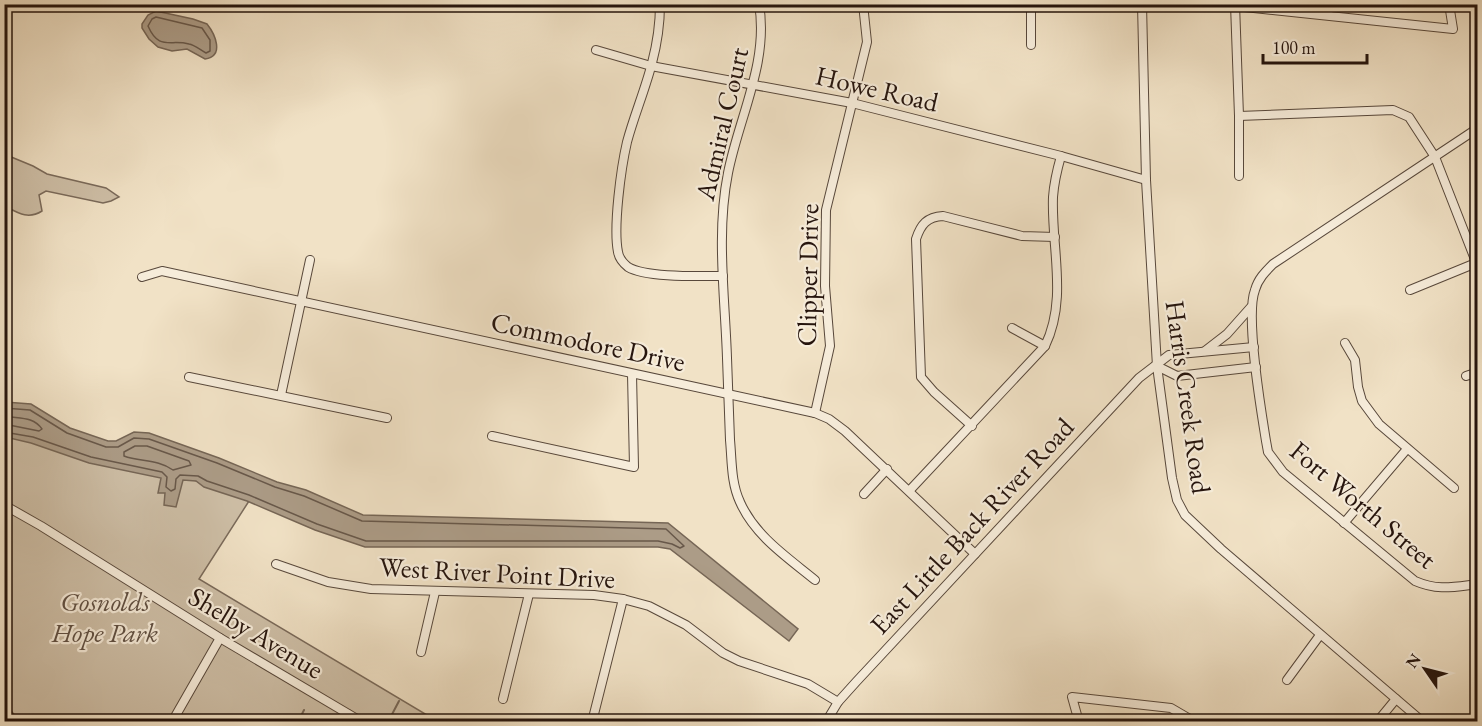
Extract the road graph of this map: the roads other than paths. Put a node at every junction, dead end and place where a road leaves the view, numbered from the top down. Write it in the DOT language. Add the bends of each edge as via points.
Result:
graph roads {
  1 [pos="660,4"];
  2 [pos="759,4"];
  3 [pos="863,4"];
  4 [pos="1030,4"];
  5 [pos="1142,4"];
  6 [pos="1329,4"];
  7 [pos="1449,4"];
  8 [pos="1235,5"];
  9 [pos="1328,15"];
  10 [pos="1031,45"];
  11 [pos="596,50"];
  12 [pos="651,66"];
  13 [pos="753,83"];
  14 [pos="852,103"];
  15 [pos="1239,116"];
  16 [pos="1478,128"];
  17 [pos="1061,156"];
  18 [pos="1435,157"];
  19 [pos="1239,176"];
  20 [pos="1146,180"];
  21 [pos="1055,237"];
  22 [pos="310,260"];
  23 [pos="1477,265"];
  24 [pos="723,276"];
  25 [pos="142,277"];
  26 [pos="1410,290"];
  27 [pos="301,302"];
  28 [pos="1251,307"];
  29 [pos="1012,328"];
  30 [pos="1345,343"];
  31 [pos="1045,346"];
  32 [pos="1254,347"];
  33 [pos="1204,352"];
  34 [pos="1157,366"];
  35 [pos="1257,367"];
  36 [pos="1478,372"];
  37 [pos="632,374"];
  38 [pos="1466,376"];
  39 [pos="189,377"];
  40 [pos="728,394"];
  41 [pos="281,395"];
  42 [pos="815,413"];
  43 [pos="387,418"];
  44 [pos="972,426"];
  45 [pos="492,436"];
  46 [pos="1407,449"];
  47 [pos="887,469"];
  48 [pos="1454,488"];
  49 [pos="910,490"];
  50 [pos="864,494"];
  51 [pos="4,505"];
  52 [pos="1344,523"];
  53 [pos="975,554"];
  54 [pos="276,564"];
  55 [pos="815,580"];
  56 [pos="1478,584"];
  57 [pos="435,592"];
  58 [pos="529,594"];
  59 [pos="623,599"];
  60 [pos="1320,635"];
  61 [pos="220,638"];
  62 [pos="421,652"];
  63 [pos="1287,680"];
  64 [pos="503,699"];
  65 [pos="1396,699"];
  66 [pos="838,702"];
  67 [pos="348,714"];
  68 [pos="172,722"];
  69 [pos="344,722"];
  70 [pos="362,722"];
  71 [pos="592,722"];
  72 [pos="826,722"];
  73 [pos="1079,722"];
  74 [pos="1195,722"];
  75 [pos="1377,722"];
  76 [pos="1423,722"];
  1 -- 12 [label="street"];
  2 -- 13 [label="street, Admiral Court" via="762,44"];
  3 -- 14 [label="street, Clipper Drive" via="867,42"];
  4 -- 10 [label="street"];
  5 -- 20 [label="street, Harris Creek Road"];
  6 -- 9 [label="street"];
  7 -- 9 [label="street" via="1453,29"];
  8 -- 9 [label="street"];
  8 -- 15 [label="street"];
  11 -- 12 [label="street, Howe Road"];
  12 -- 13 [label="street, Howe Road"];
  12 -- 24 [label="street" via="623,166 617,245 620,258 638,270"];
  13 -- 14 [label="street, Howe Road"];
  13 -- 24 [label="street, Admiral Court" via="724,194"];
  14 -- 17 [label="street, Howe Road"];
  14 -- 42 [label="street, Clipper Drive" via="826,210 825,286 830,346"];
  15 -- 18 [label="street" via="1393,111 1409,117"];
  15 -- 19 [label="street"];
  16 -- 18 [label="street, Fort Worth Street"];
  17 -- 20 [label="street, Howe Road"];
  17 -- 21 [label="street" via="1054,181"];
  18 -- 23 [label="street"];
  18 -- 28 [label="street, Fort Worth Street" via="1273,264 1261,277"];
  20 -- 34 [label="street, Harris Creek Road"];
  21 -- 31 [label="street" via="1058,300"];
  21 -- 44 [label="street" via="1022,237 944,216 933,217 918,231 921,377"];
  22 -- 27 [label="street"];
  23 -- 26 [label="street"];
  24 -- 40 [label="street, Admiral Court"];
  25 -- 27 [label="street, Commodore Drive" via="162,271"];
  27 -- 37 [label="street, Commodore Drive"];
  27 -- 41 [label="street"];
  28 -- 32 [label="street, Fort Worth Street"];
  28 -- 33 [label="street"];
  29 -- 31 [label="street"];
  30 -- 46 [label="street" via="1354,360 1366,407"];
  31 -- 44 [label="street"];
  32 -- 33 [label="street, East Little Back River Road"];
  32 -- 35 [label="street, Fort Worth Street"];
  33 -- 34 [label="street, East Little Back River Road" via="1169,355"];
  34 -- 35 [label="street" via="1177,376"];
  34 -- 53 [label="street, East Little Back River Road" via="1139,378"];
  34 -- 60 [label="street, Harris Creek Road" via="1172,478 1185,515"];
  35 -- 52 [label="street, Fort Worth Street" via="1268,452 1283,472"];
  36 -- 38 [label="street"];
  37 -- 40 [label="street, Commodore Drive"];
  37 -- 45 [label="street" via="634,466"];
  39 -- 41 [label="street"];
  40 -- 42 [label="street, Commodore Drive"];
  40 -- 55 [label="street, Admiral Court" via="734,483 739,500 769,543"];
  41 -- 43 [label="street"];
  42 -- 47 [label="street, Commodore Drive" via="846,430"];
  44 -- 49 [label="street"];
  46 -- 48 [label="street"];
  46 -- 52 [label="street"];
  47 -- 49 [label="street, Commodore Drive"];
  47 -- 50 [label="street"];
  49 -- 53 [label="street, Commodore Drive"];
  51 -- 61 [label="street, Shelby Avenue"];
  52 -- 56 [label="street, Fort Worth Street" via="1415,581 1445,588"];
  53 -- 66 [label="street, East Little Back River Road"];
  54 -- 57 [label="street, West River Point Drive" via="351,587"];
  57 -- 58 [label="street, West River Point Drive"];
  57 -- 62 [label="street"];
  58 -- 59 [label="street, West River Point Drive"];
  58 -- 64 [label="street"];
  59 -- 66 [label="street, West River Point Drive" via="671,616 739,661 808,684"];
  59 -- 71 [label="street"];
  60 -- 63 [label="street"];
  60 -- 65 [label="street, Harris Creek Road"];
  61 -- 67 [label="street, Shelby Avenue"];
  61 -- 68 [label="street"];
  65 -- 75 [label="street"];
  65 -- 76 [label="street, Harris Creek Road"];
  66 -- 72 [label="street, East Little Back River Road"];
  67 -- 69 [label="street"];
  67 -- 70 [label="street, Shelby Avenue"];
  73 -- 74 [label="street" via="1072,697 1171,708"];
}
